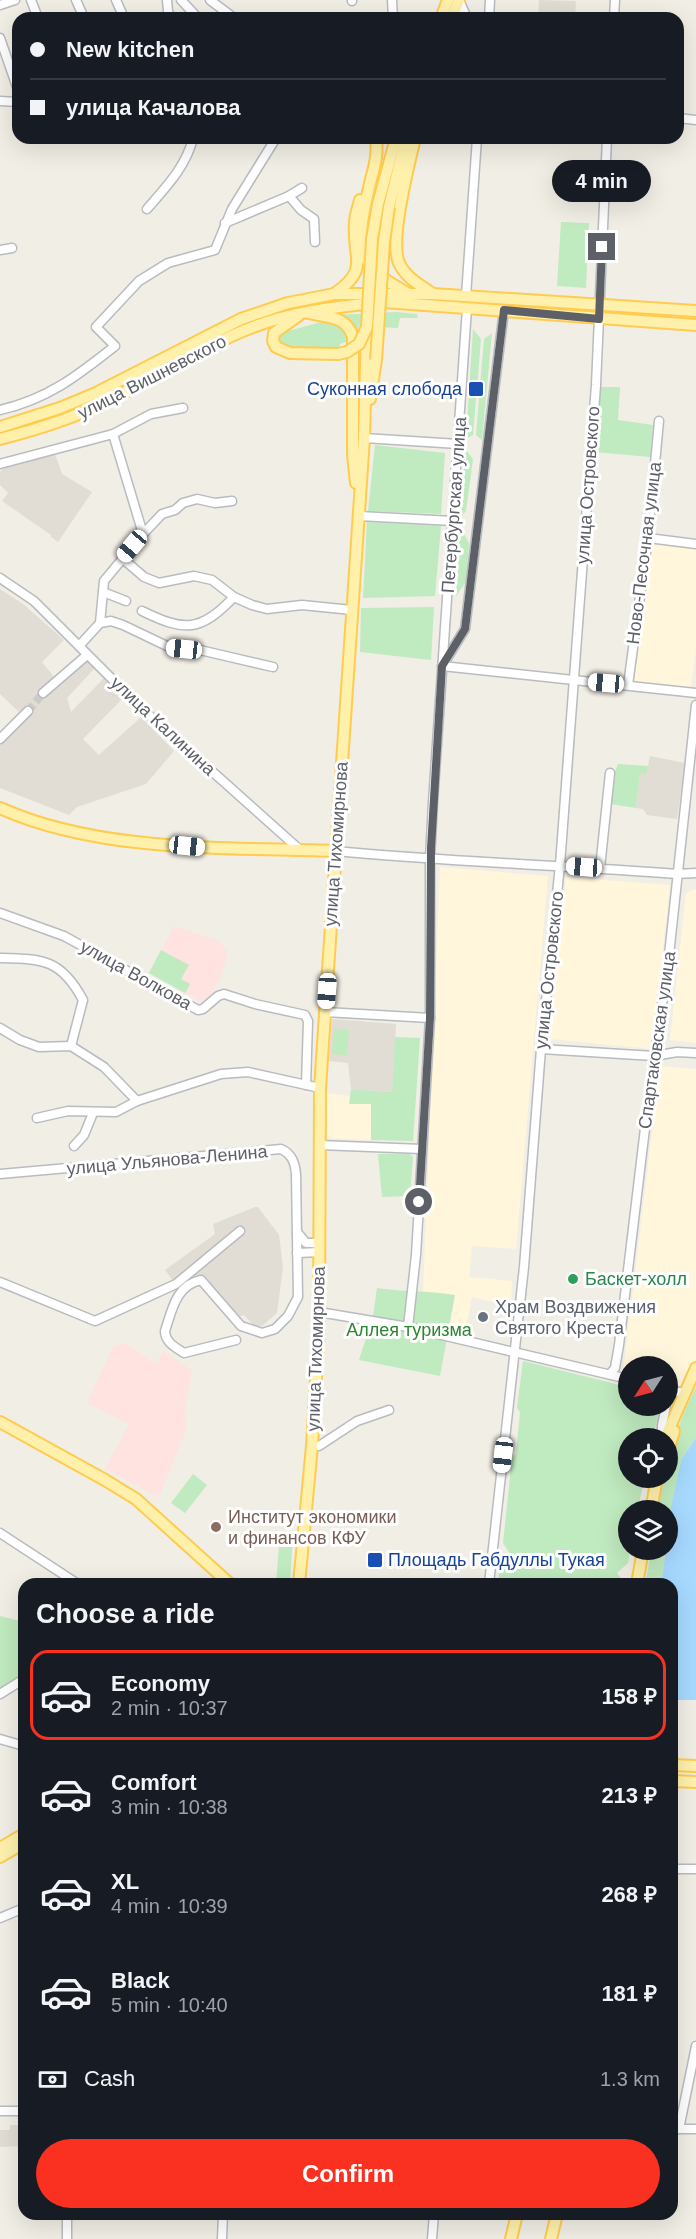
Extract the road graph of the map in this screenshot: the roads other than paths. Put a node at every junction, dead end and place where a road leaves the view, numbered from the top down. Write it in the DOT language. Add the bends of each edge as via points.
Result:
graph roads {
  1 [pos="15,0"];
  2 [pos="181,0"];
  3 [pos="210,0"];
  4 [pos="0,5"];
  5 [pos="192,12"];
  6 [pos="226,12"];
  7 [pos="0,38"];
  8 [pos="12,73"];
  9 [pos="191,144"];
  10 [pos="272,144"];
  11 [pos="369,144"];
  12 [pos="376,144"];
  13 [pos="394,144"];
  14 [pos="405,144"];
  15 [pos="414,144"];
  16 [pos="477,144"];
  17 [pos="607,144"];
  18 [pos="302,188"];
  19 [pos="290,196"];
  20 [pos="147,209"];
  21 [pos="225,223"];
  22 [pos="315,242"];
  23 [pos="12,248"];
  24 [pos="0,250"];
  25 [pos="334,294"];
  26 [pos="410,294"];
  27 [pos="434,294"];
  28 [pos="467,302"];
  29 [pos="599,304"];
  30 [pos="504,310"];
  31 [pos="696,310"];
  32 [pos="304,312"];
  33 [pos="599,319"];
  34 [pos="696,325"];
  35 [pos="367,327"];
  36 [pos="370,360"];
  37 [pos="183,408"];
  38 [pos="0,410"];
  39 [pos="658,421"];
  40 [pos="0,427"];
  41 [pos="113,434"];
  42 [pos="364,438"];
  43 [pos="0,439"];
  44 [pos="458,444"];
  45 [pos="0,464"];
  46 [pos="232,501"];
  47 [pos="359,501"];
  48 [pos="359,516"];
  49 [pos="453,521"];
  50 [pos="142,534"];
  51 [pos="648,538"];
  52 [pos="696,544"];
  53 [pos="122,558"];
  54 [pos="0,578"];
  55 [pos="103,592"];
  56 [pos="234,597"];
  57 [pos="126,601"];
  58 [pos="352,610"];
  59 [pos="142,611"];
  60 [pos="100,623"];
  61 [pos="79,646"];
  62 [pos="87,655"];
  63 [pos="442,666"];
  64 [pos="273,667"];
  65 [pos="574,680"];
  66 [pos="628,685"];
  67 [pos="43,693"];
  68 [pos="696,693"];
  69 [pos="696,705"];
  70 [pos="28,711"];
  71 [pos="0,739"];
  72 [pos="610,773"];
  73 [pos="0,808"];
  74 [pos="299,849"];
  75 [pos="336,851"];
  76 [pos="430,859"];
  77 [pos="560,865"];
  78 [pos="600,868"];
  79 [pos="696,873"];
  80 [pos="677,874"];
  81 [pos="0,914"];
  82 [pos="0,958"];
  83 [pos="325,1012"];
  84 [pos="430,1018"];
  85 [pos="0,1028"];
  86 [pos="71,1046"];
  87 [pos="541,1049"];
  88 [pos="696,1053"];
  89 [pos="654,1056"];
  90 [pos="306,1085"];
  91 [pos="320,1088"];
  92 [pos="137,1101"];
  93 [pos="93,1113"];
  94 [pos="37,1118"];
  95 [pos="319,1145"];
  96 [pos="74,1146"];
  97 [pos="422,1149"];
  98 [pos="0,1174"];
  99 [pos="240,1231"];
  100 [pos="297,1232"];
  101 [pos="320,1247"];
  102 [pos="297,1252"];
  103 [pos="0,1282"];
  104 [pos="319,1312"];
  105 [pos="408,1327"];
  106 [pos="236,1340"];
  107 [pos="515,1352"];
  108 [pos="696,1368"];
  109 [pos="610,1374"];
  110 [pos="618,1376"];
  111 [pos="696,1382"];
  112 [pos="678,1393"];
  113 [pos="684,1393"];
  114 [pos="388,1410"];
  115 [pos="0,1422"];
  116 [pos="668,1428"];
  117 [pos="675,1428"];
  118 [pos="312,1446"];
  119 [pos="0,1533"];
  120 [pos="641,1560"];
  121 [pos="646,1560"];
  122 [pos="69,1578"];
  123 [pos="223,1578"];
  124 [pos="300,1578"];
  125 [pos="490,1578"];
  126 [pos="638,1578"];
  127 [pos="643,1578"];
  128 [pos="18,1683"];
  129 [pos="0,1694"];
  130 [pos="0,1739"];
  131 [pos="18,1744"];
  132 [pos="678,1766"];
  133 [pos="696,1766"];
  134 [pos="678,1781"];
  135 [pos="696,1782"];
  136 [pos="18,1838"];
  137 [pos="18,1846"];
  138 [pos="0,1848"];
  139 [pos="0,1857"];
  140 [pos="678,1869"];
  141 [pos="696,1869"];
  142 [pos="18,1910"];
  143 [pos="0,1918"];
  144 [pos="696,2046"];
  145 [pos="18,2110"];
  146 [pos="0,2111"];
  147 [pos="678,2117"];
  148 [pos="678,2129"];
  149 [pos="696,2129"];
  150 [pos="67,2220"];
  151 [pos="224,2220"];
  152 [pos="434,2220"];
  153 [pos="516,2220"];
  154 [pos="556,2220"];
  155 [pos="67,2239"];
  156 [pos="222,2239"];
  157 [pos="432,2239"];
  158 [pos="511,2239"];
  159 [pos="551,2239"];
  1 -- 4 [label="street"];
  2 -- 5 [label="street"];
  3 -- 6 [label="street"];
  7 -- 8 [label="street"];
  9 -- 20 [label="street" via="172,181"];
  10 -- 21 [label="street"];
  11 -- 25 [label="main road" via="355,222 357,269 349,283"];
  12 -- 26 [label="main road" via="377,157 360,232 363,251 377,274"];
  13 -- 35 [label="main road, bridge" via="372,239"];
  14 -- 36 [label="main road, bridge" via="389,207"];
  15 -- 27 [label="main road" via="395,249 404,271"];
  16 -- 28 [label="street, Петербургская улица"];
  17 -- 29 [label="street, улица Островского"];
  18 -- 19 [label="street"];
  19 -- 21 [label="street"];
  19 -- 22 [label="street" via="314,219"];
  21 -- 38 [label="street" via="215,250 168,263 139,281 96,327 115,346 50,393"];
  23 -- 24 [label="street"];
  25 -- 26 [label="main road, улица Вишневского"];
  25 -- 40 [label="main road, улица Вишневского" via="288,303 241,319 87,397"];
  26 -- 27 [label="main road, улица Вишневского"];
  27 -- 28 [label="main road, улица Вишневского"];
  28 -- 29 [label="main road"];
  28 -- 30 [label="main road"];
  28 -- 32 [label="main road, улица Вишневского" via="384,302"];
  28 -- 44 [label="street, Петербургская улица"];
  29 -- 31 [label="main road"];
  29 -- 33 [label="street, улица Островского"];
  30 -- 33 [label="main road"];
  30 -- 63 [label="street, Петербургская улица" via="465,629"];
  32 -- 35 [label="main road, bridge" via="274,333 276,347 290,353 338,354 359,344"];
  32 -- 43 [label="main road, улица Вишневского" via="208,347 102,404"];
  32 -- 47 [label="main road" via="341,320 350,330 353,455"];
  33 -- 34 [label="main road"];
  33 -- 65 [label="street, улица Островского"];
  35 -- 36 [label="main road"];
  36 -- 42 [label="main road, улица Тихомирнова"];
  37 -- 41 [label="street" via="151,414"];
  39 -- 51 [label="street, Ново-Песочная улица"];
  41 -- 45 [label="street"];
  41 -- 50 [label="street"];
  42 -- 44 [label="street"];
  42 -- 47 [label="main road, улица Тихомирнова"];
  44 -- 49 [label="street, Петербургская улица"];
  46 -- 50 [label="street" via="183,502 162,514"];
  47 -- 48 [label="main road, улица Тихомирнова"];
  48 -- 49 [label="street"];
  48 -- 58 [label="main road, улица Тихомирнова"];
  49 -- 63 [label="street, Петербургская улица"];
  50 -- 53 [label="street"];
  51 -- 52 [label="street"];
  51 -- 66 [label="street, Ново-Песочная улица"];
  53 -- 55 [label="street" via="104,581"];
  53 -- 56 [label="street" via="144,577 159,583 194,576 212,580"];
  54 -- 61 [label="street, улица Калинина" via="34,601"];
  55 -- 57 [label="street"];
  55 -- 60 [label="street"];
  56 -- 58 [label="street" via="267,609 302,605"];
  56 -- 59 [label="street" via="216,615 200,624 182,627"];
  58 -- 75 [label="main road, улица Тихомирнова"];
  60 -- 61 [label="street"];
  60 -- 64 [label="street" via="123,624 169,647"];
  61 -- 62 [label="street, улица Калинина"];
  62 -- 67 [label="street"];
  62 -- 74 [label="street, улица Калинина"];
  63 -- 65 [label="street"];
  63 -- 76 [label="street, Петербургская улица"];
  65 -- 66 [label="street"];
  65 -- 77 [label="street, улица Островского"];
  66 -- 68 [label="street"];
  69 -- 80 [label="street, Спартаковская улица"];
  70 -- 71 [label="street"];
  72 -- 78 [label="street"];
  73 -- 74 [label="main road" via="54,826 118,839 210,848"];
  74 -- 75 [label="main road"];
  75 -- 76 [label="street"];
  75 -- 83 [label="main road, улица Тихомирнова"];
  76 -- 77 [label="street"];
  76 -- 84 [label="street, Петербургская улица"];
  77 -- 78 [label="street"];
  77 -- 87 [label="street, улица Островского"];
  78 -- 80 [label="street"];
  79 -- 80 [label="street"];
  80 -- 89 [label="street, Спартаковская улица"];
  81 -- 90 [label="street, улица Волкова" via="64,936 198,1010 224,994 305,1015"];
  82 -- 86 [label="street" via="35,958 57,967 74,984 83,1000"];
  83 -- 84 [label="street"];
  83 -- 91 [label="main road, улица Тихомирнова"];
  84 -- 97 [label="street, Петербургская улица"];
  85 -- 86 [label="street" via="39,1047"];
  86 -- 92 [label="street" via="104,1067"];
  87 -- 89 [label="street"];
  87 -- 107 [label="street, улица Островского"];
  88 -- 89 [label="street"];
  89 -- 109 [label="street, Спартаковская улица" via="619,1345"];
  90 -- 91 [label="street"];
  90 -- 92 [label="street" via="248,1072 221,1074"];
  91 -- 95 [label="main road, улица Тихомирнова"];
  92 -- 93 [label="street" via="116,1112"];
  93 -- 94 [label="street" via="68,1111"];
  93 -- 96 [label="street" via="84,1135"];
  95 -- 97 [label="street"];
  95 -- 101 [label="main road, улица Тихомирнова"];
  97 -- 105 [label="street, Петербургская улица"];
  98 -- 100 [label="street, улица Ульянова-Ленина" via="281,1149 288,1152 295,1164"];
  99 -- 103 [label="street" via="176,1284 95,1321"];
  100 -- 101 [label="street" via="306,1243"];
  100 -- 102 [label="street, улица Ульянова-Ленина"];
  101 -- 102 [label="street, улица Тихомирнова"];
  101 -- 104 [label="main road, улица Тихомирнова"];
  102 -- 106 [label="street, улица Тихомирнова" via="298,1297 275,1329 262,1333 241,1326 201,1280 192,1282 175,1299 165,1336 184,1353"];
  104 -- 105 [label="street"];
  104 -- 118 [label="main road, улица Тихомирнова"];
  105 -- 107 [label="street"];
  107 -- 109 [label="street"];
  107 -- 125 [label="street, улица Островского"];
  108 -- 113 [label="main road"];
  109 -- 110 [label="street"];
  111 -- 117 [label="main road"];
  112 -- 113 [label="street"];
  113 -- 116 [label="main road"];
  114 -- 118 [label="street" via="357,1421 319,1446"];
  115 -- 123 [label="main road" via="136,1500"];
  118 -- 124 [label="main road, улица Тихомирнова"];
  119 -- 122 [label="street"];
  120 -- 126 [label="main road"];
  121 -- 127 [label="main road"];
  128 -- 129 [label="street"];
  130 -- 131 [label="street"];
  132 -- 133 [label="main road"];
  134 -- 135 [label="main road"];
  136 -- 138 [label="main road"];
  137 -- 139 [label="main road"];
  140 -- 141 [label="street"];
  142 -- 143 [label="street"];
  144 -- 147 [label="street"];
  145 -- 146 [label="street"];
  148 -- 149 [label="street"];
  150 -- 155 [label="street"];
  151 -- 156 [label="street"];
  152 -- 157 [label="street"];
  153 -- 158 [label="main road"];
  154 -- 159 [label="main road"];
}
